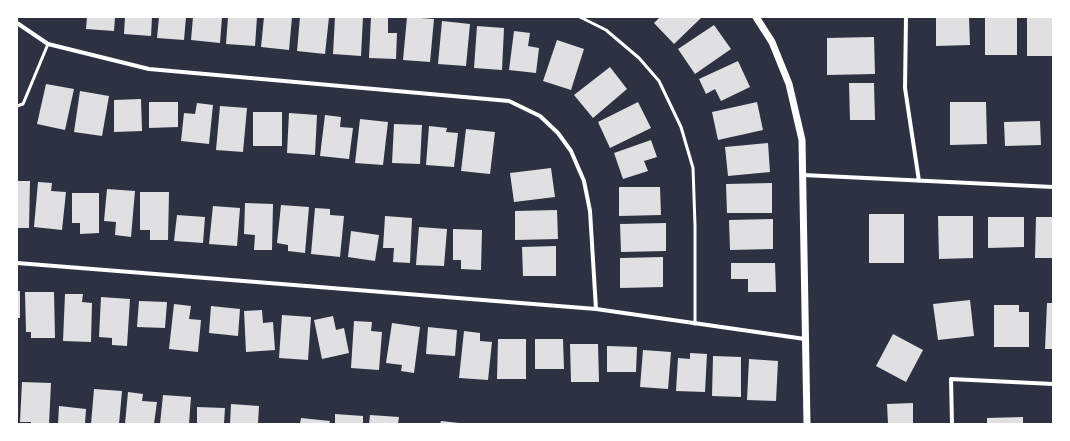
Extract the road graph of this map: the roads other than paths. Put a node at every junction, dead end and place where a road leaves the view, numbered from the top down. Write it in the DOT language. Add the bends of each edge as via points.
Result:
graph roads {
  1 [pos="580,17"];
  2 [pos="756,17"];
  3 [pos="906,17"];
  4 [pos="17,23"];
  5 [pos="48,44"];
  6 [pos="17,106"];
  7 [pos="802,175"];
  8 [pos="919,181"];
  9 [pos="1053,187"];
  10 [pos="17,263"];
  11 [pos="596,309"];
  12 [pos="695,324"];
  13 [pos="805,339"];
  14 [pos="1053,384"];
  15 [pos="807,424"];
  16 [pos="952,424"];
  1 -- 12 [label="lane" via="606,30 639,58 658,82 681,127 693,168"];
  2 -- 7 [label="street" via="772,42 789,84 802,140"];
  3 -- 8 [label="street" via="905,88"];
  4 -- 5 [label="street"];
  5 -- 6 [label="lane" via="23,104"];
  5 -- 11 [label="street" via="149,69 509,101 540,116 558,133 571,151 584,181 590,211"];
  7 -- 8 [label="street"];
  7 -- 13 [label="street"];
  8 -- 9 [label="street"];
  10 -- 11 [label="street"];
  11 -- 12 [label="street"];
  12 -- 13 [label="street"];
  13 -- 15 [label="street"];
  14 -- 16 [label="street" via="951,379"];
}
